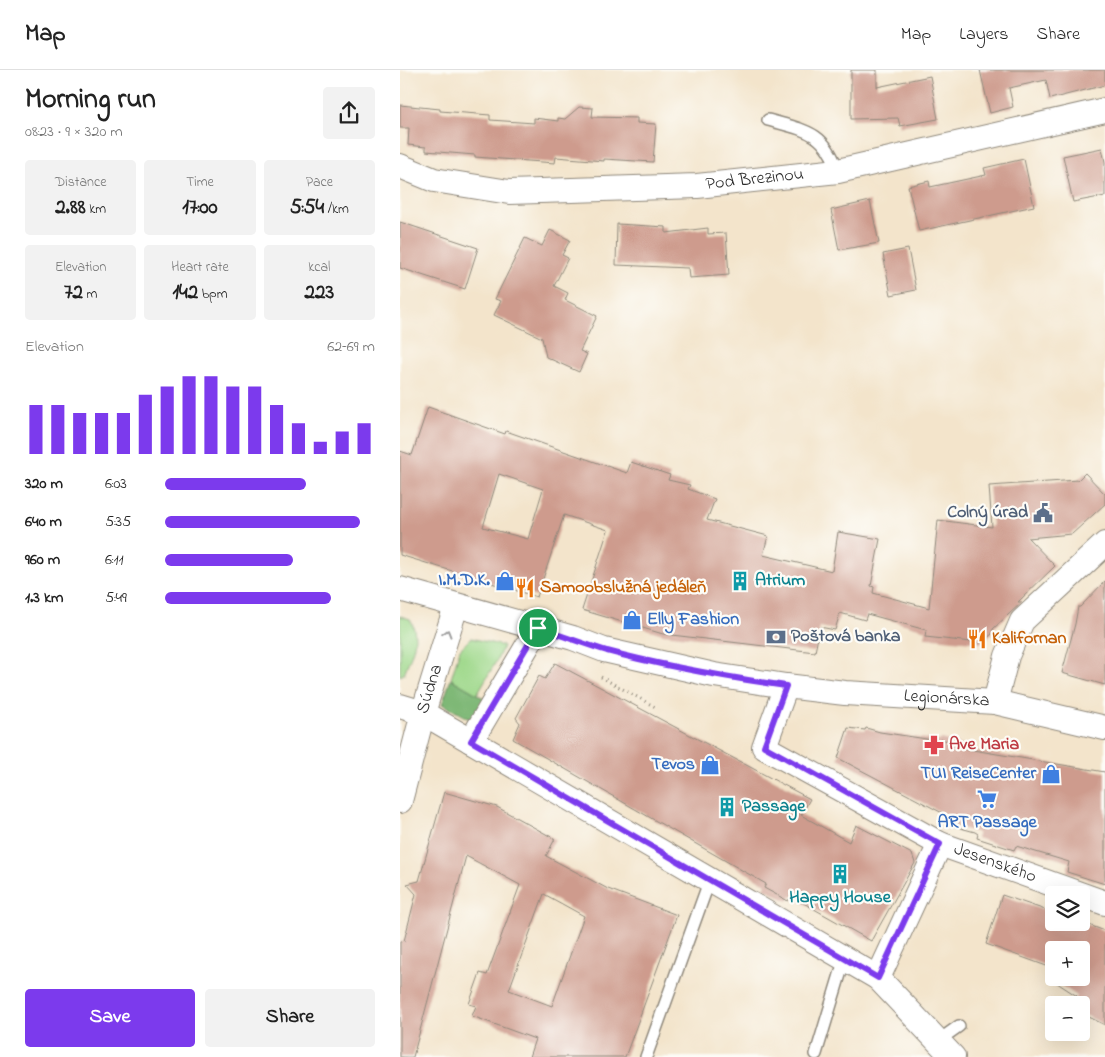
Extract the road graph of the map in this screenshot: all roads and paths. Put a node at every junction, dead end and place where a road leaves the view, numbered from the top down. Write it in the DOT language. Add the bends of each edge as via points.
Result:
graph roads {
  1 [pos="1105,110"];
  2 [pos="768,120"];
  3 [pos="400,166"];
  4 [pos="838,171"];
  5 [pos="1105,544"];
  6 [pos="400,589"];
  7 [pos="456,606"];
  8 [pos="538,628"];
  9 [pos="595,673"];
  10 [pos="786,686"];
  11 [pos="995,702"];
  12 [pos="400,706"];
  13 [pos="657,708"];
  14 [pos="423,713"];
  15 [pos="1105,728"];
  16 [pos="471,741"];
  17 [pos="400,801"];
  18 [pos="940,844"];
  19 [pos="710,879"];
  20 [pos="1105,904"];
  21 [pos="845,958"];
  22 [pos="878,978"];
  23 [pos="959,1026"];
  24 [pos="945,1049"];
  25 [pos="816,1054"];
  26 [pos="646,1057"];
  1 -- 4 [label="street, Pod Brezinou"];
  2 -- 4 [label="lane" via="804,130 825,143"];
  3 -- 4 [label="street, Pod Brezinou" via="434,180 508,192 697,186"];
  5 -- 11 [label="street" via="1022,622 1007,656"];
  6 -- 7 [label="street, Legionárska"];
  7 -- 8 [label="street, Legionárska"];
  14 -- 7 [label="street, Súdna, one-way"];
  8 -- 10 [label="street, Legionárska" via="640,659"];
  8 -- 16 [label="street"];
  9 -- 13 [label="path"];
  10 -- 11 [label="street, Legionárska"];
  10 -- 18 [label="street, Jesenského" via="764,746"];
  11 -- 15 [label="street, Legionárska"];
  12 -- 14 [label="street"];
  14 -- 16 [label="street"];
  14 -- 17 [label="street, Súdna"];
  16 -- 19 [label="street"];
  18 -- 20 [label="street, Jesenského"];
  18 -- 22 [label="street, Jesenského"];
  19 -- 21 [label="street"];
  19 -- 26 [label="lane"];
  21 -- 22 [label="street"];
  21 -- 25 [label="lane"];
  22 -- 24 [label="street"];
  23 -- 24 [label="lane"];
}
